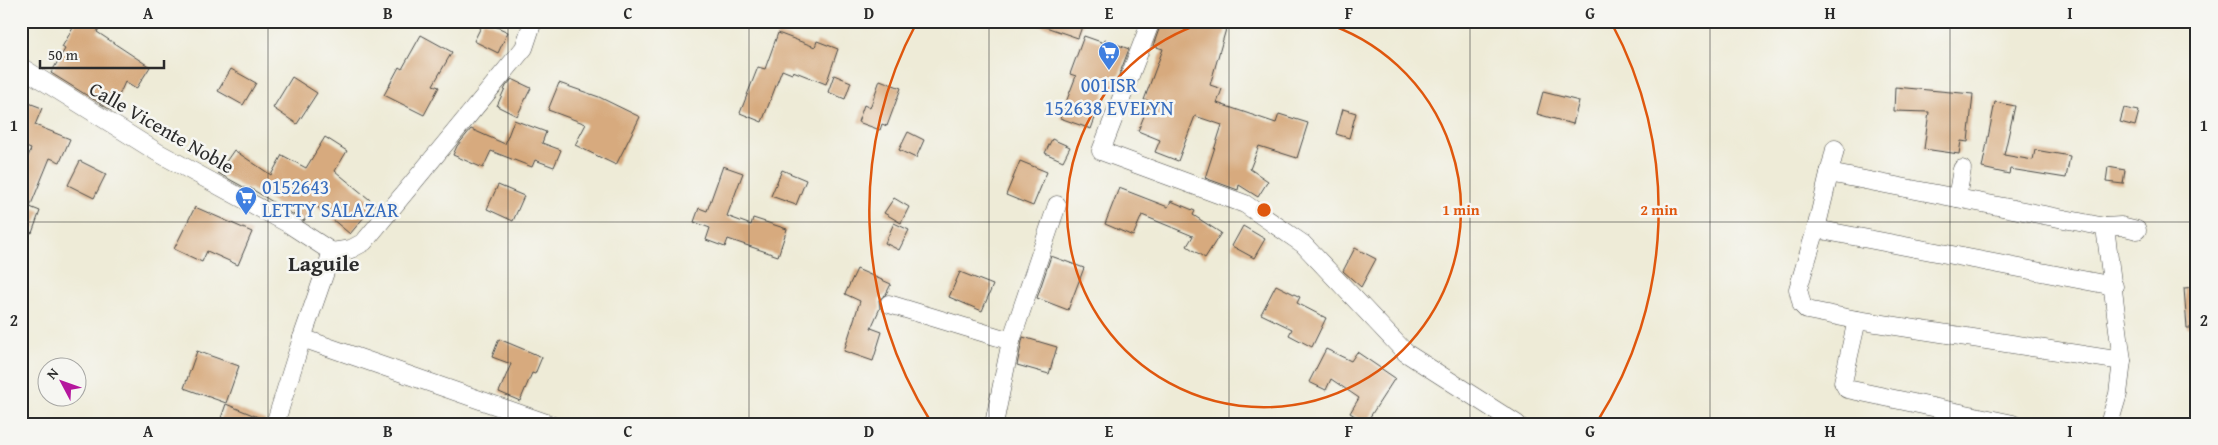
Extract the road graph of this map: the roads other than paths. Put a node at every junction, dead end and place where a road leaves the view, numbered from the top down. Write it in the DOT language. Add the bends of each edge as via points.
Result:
graph roads {
  1 [pos="533,21"];
  2 [pos="1151,21"];
  3 [pos="21,68"];
  4 [pos="1835,149"];
  5 [pos="1962,169"];
  6 [pos="1828,173"];
  7 [pos="1957,198"];
  8 [pos="1057,204"];
  9 [pos="2105,227"];
  10 [pos="1816,229"];
  11 [pos="2137,230"];
  12 [pos="332,252"];
  13 [pos="2114,286"];
  14 [pos="889,304"];
  15 [pos="1857,320"];
  16 [pos="302,338"];
  17 [pos="1011,341"];
  18 [pos="2122,361"];
  19 [pos="275,424"];
  20 [pos="549,424"];
  21 [pos="994,424"];
  22 [pos="1517,424"];
  23 [pos="2013,424"];
  24 [pos="2109,424"];
  1 -- 12 [label="street" via="524,48 364,242 351,249"];
  2 -- 22 [label="street" via="1101,151 1245,204 1303,244 1406,353"];
  3 -- 12 [label="street, Calle Vicente Noble" via="157,152 289,224"];
  4 -- 6 [label="street"];
  5 -- 7 [label="street"];
  6 -- 7 [label="street"];
  6 -- 10 [label="street"];
  7 -- 9 [label="street"];
  8 -- 17 [label="street"];
  9 -- 11 [label="street"];
  9 -- 13 [label="street"];
  10 -- 13 [label="street"];
  10 -- 15 [label="street" via="1798,289 1802,305 1815,313"];
  12 -- 16 [label="street"];
  13 -- 18 [label="street"];
  14 -- 17 [label="street"];
  15 -- 18 [label="street"];
  15 -- 23 [label="street" via="1843,382 1847,389"];
  16 -- 19 [label="street"];
  16 -- 20 [label="street"];
  17 -- 21 [label="street"];
  18 -- 24 [label="street" via="2118,394"];
}
